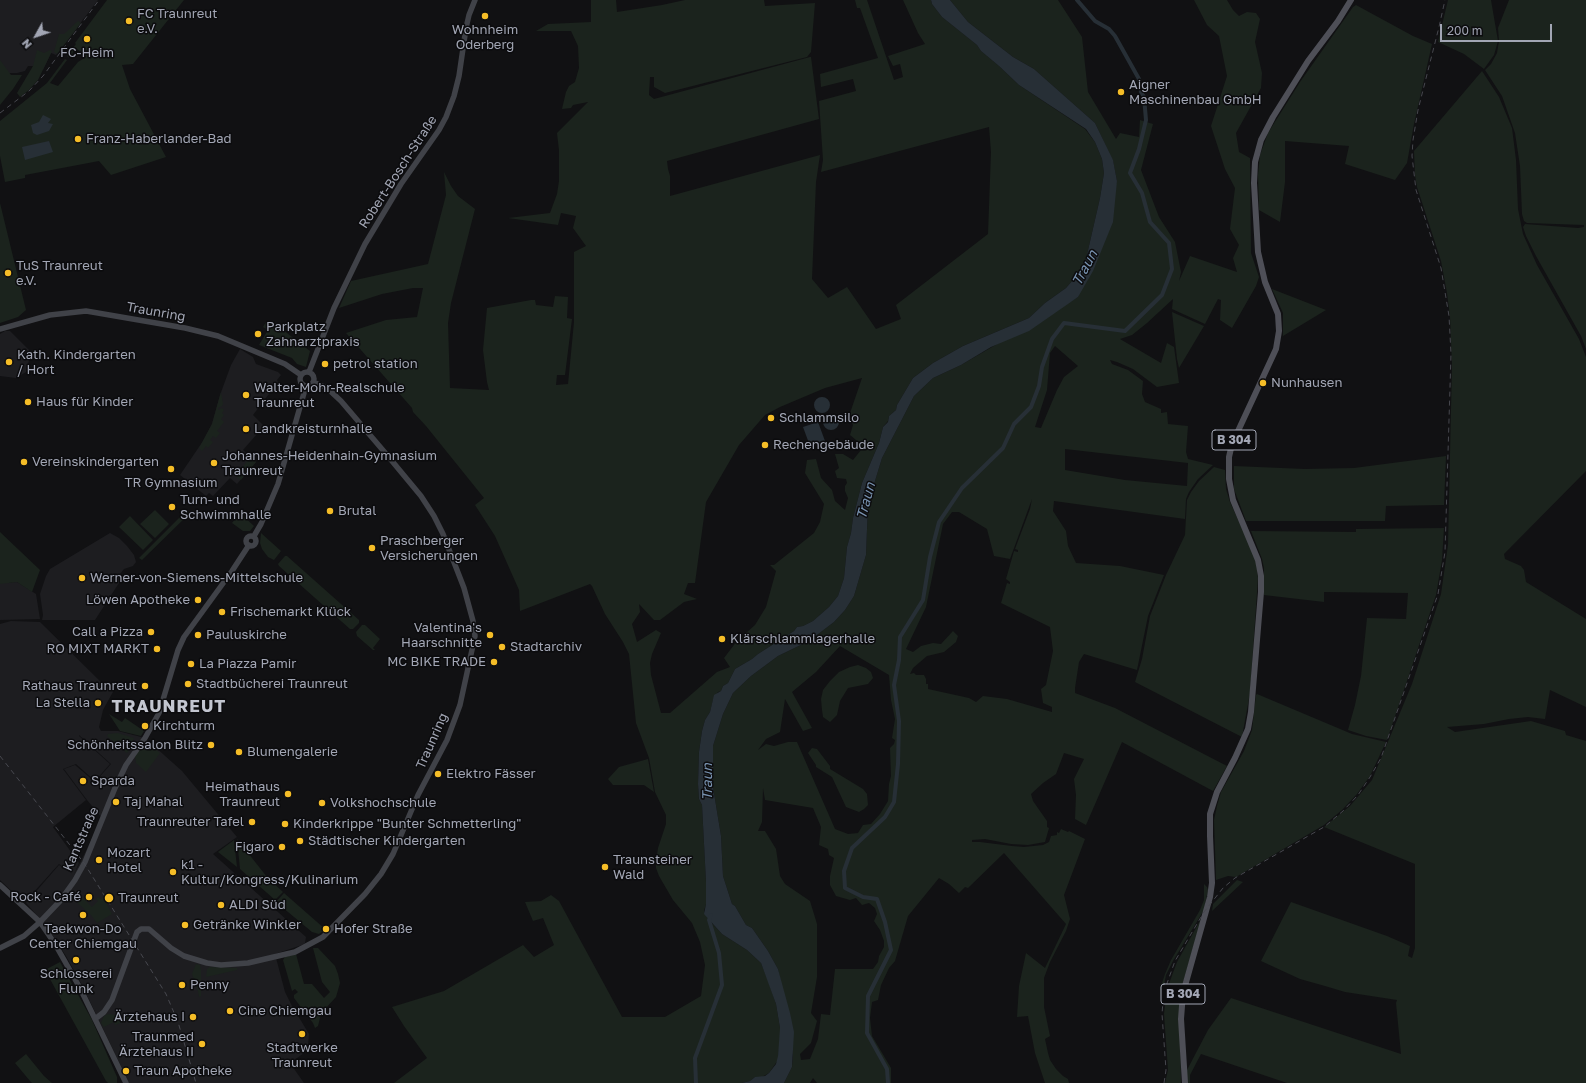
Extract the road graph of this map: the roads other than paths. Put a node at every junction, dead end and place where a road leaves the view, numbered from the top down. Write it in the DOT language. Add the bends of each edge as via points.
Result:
graph roads {
  1 [pos="475,0"];
  2 [pos="1351,0"];
  3 [pos="0,329"];
  4 [pos="309,372"];
  5 [pos="301,375"];
  6 [pos="314,382"];
  7 [pos="306,386"];
  8 [pos="0,885"];
  9 [pos="40,922"];
  10 [pos="0,948"];
  11 [pos="95,1019"];
  12 [pos="126,1083"];
  13 [pos="1184,1083"];
  1 -- 4 [label="street, Robert-Bosch-Straße" via="466,28 459,76 446,117 400,184 364,244 334,308"];
  2 -- 13 [label="main road, B 304" via="1273,117 1261,140 1255,162 1258,252 1265,282 1278,314 1279,335 1276,350 1233,441 1229,479 1233,500 1258,560 1260,599 1248,729 1217,792 1210,814 1210,897 1183,993 1181,1019"];
  3 -- 5 [label="street, Traunring" via="50,315 86,311 218,336 285,364"];
  4 -- 5 [label="street"];
  4 -- 6 [label="street" via="314,376"];
  5 -- 7 [label="street" via="300,382"];
  6 -- 7 [label="street"];
  6 -- 11 [label="street, Traunring" via="327,388 341,401 421,496 441,529 464,588 475,636 462,699 447,740 416,800 393,854 365,894 320,939 295,952 221,965 184,956 166,945 149,929 143,928 138,932 112,1000 104,1012"];
  7 -- 9 [label="street, Kantstraße" via="278,484 261,524 254,536 247,538 249,545 178,650 159,713 131,756 115,788 76,880"];
  8 -- 9 [label="street"];
  9 -- 10 [label="street, Kantstraße" via="24,936"];
  9 -- 11 [label="street" via="60,952"];
  11 -- 12 [label="street"];
}
